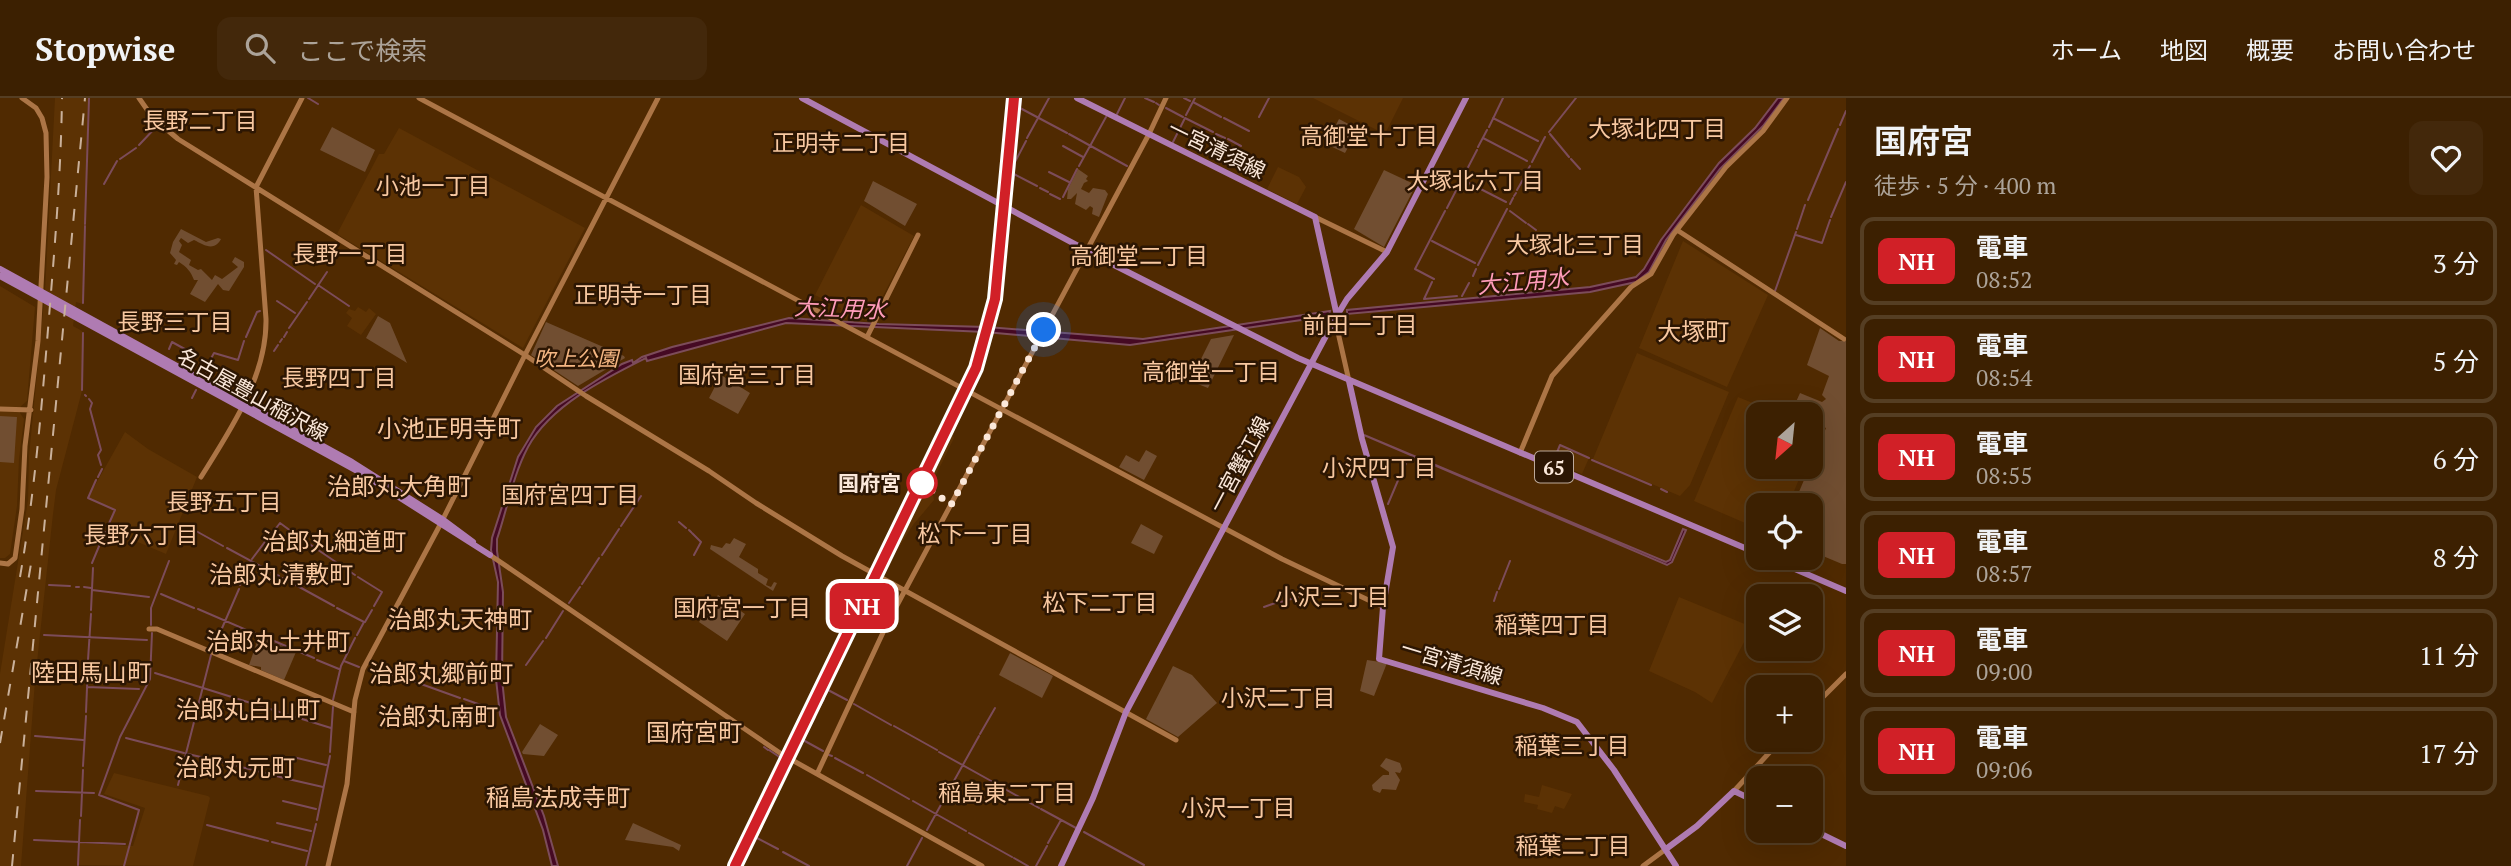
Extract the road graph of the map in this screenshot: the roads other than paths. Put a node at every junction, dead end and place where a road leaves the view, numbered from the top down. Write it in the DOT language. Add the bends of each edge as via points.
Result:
graph roads {
  1 [pos="22,98"];
  2 [pos="139,98"];
  3 [pos="302,98"];
  4 [pos="419,98"];
  5 [pos="658,98"];
  6 [pos="802,98"];
  7 [pos="1077,98"];
  8 [pos="1166,98"];
  9 [pos="1466,98"];
  10 [pos="1787,98"];
  11 [pos="1149,134"];
  12 [pos="256,187"];
  13 [pos="606,198"];
  14 [pos="1315,217"];
  15 [pos="1677,230"];
  16 [pos="918,236"];
  17 [pos="1087,251"];
  18 [pos="1387,253"];
  19 [pos="0,269"];
  20 [pos="0,276"];
  21 [pos="1336,317"];
  22 [pos="867,337"];
  23 [pos="1844,339"];
  24 [pos="525,355"];
  25 [pos="1312,365"];
  26 [pos="189,375"];
  27 [pos="1349,381"];
  28 [pos="242,405"];
  29 [pos="0,408"];
  30 [pos="1001,409"];
  31 [pos="31,410"];
  32 [pos="1520,453"];
  33 [pos="201,477"];
  34 [pos="441,522"];
  35 [pos="1225,528"];
  36 [pos="1746,549"];
  37 [pos="488,555"];
  38 [pos="0,564"];
  39 [pos="1797,570"];
  40 [pos="905,591"];
  41 [pos="1846,591"];
  42 [pos="1383,607"];
  43 [pos="149,629"];
  44 [pos="1846,674"];
  45 [pos="1823,697"];
  46 [pos="354,712"];
  47 [pos="1126,712"];
  48 [pos="1176,740"];
  49 [pos="1770,752"];
  50 [pos="817,774"];
  51 [pos="1734,791"];
  52 [pos="1746,797"];
  53 [pos="1823,835"];
  54 [pos="1846,846"];
  55 [pos="1665,849"];
  56 [pos="328,866"];
  57 [pos="982,866"];
  58 [pos="1060,866"];
  59 [pos="1643,866"];
  60 [pos="1676,866"];
  1 -- 31 [label="street" via="40,113 46,133"];
  2 -- 12 [label="street" via="164,128"];
  3 -- 12 [label="street"];
  4 -- 13 [label="street"];
  5 -- 13 [label="street"];
  6 -- 17 [label="main road"];
  7 -- 11 [label="main road, 一宮清須線"];
  8 -- 11 [label="street"];
  9 -- 18 [label="main road"];
  10 -- 15 [label="street"];
  11 -- 14 [label="main road, 一宮清須線"];
  11 -- 17 [label="street"];
  12 -- 24 [label="street"];
  12 -- 28 [label="street" via="267,331 261,365"];
  13 -- 22 [label="street"];
  13 -- 24 [label="street"];
  14 -- 18 [label="street"];
  14 -- 21 [label="main road"];
  15 -- 23 [label="street"];
  15 -- 32 [label="street" via="1651,274 1631,287 1552,376"];
  16 -- 22 [label="street"];
  17 -- 25 [label="main road"];
  17 -- 30 [label="street"];
  18 -- 21 [label="main road"];
  19 -- 26 [label="main road, 名古屋豊山稲沢線"];
  20 -- 26 [label="main road, 名古屋豊山稲沢線"];
  21 -- 25 [label="main road"];
  21 -- 27 [label="street"];
  22 -- 30 [label="street"];
  24 -- 34 [label="street"];
  24 -- 40 [label="street" via="756,503"];
  25 -- 27 [label="main road, 65"];
  25 -- 35 [label="main road, 一宮蟹江線"];
  26 -- 28 [label="main road, 名古屋豊山稲沢線"];
  27 -- 32 [label="main road, 65"];
  27 -- 42 [label="main road, 一宮清須線" via="1392,538"];
  28 -- 33 [label="street"];
  28 -- 34 [label="main road, 名古屋豊山稲沢線" via="352,462"];
  29 -- 31 [label="street"];
  30 -- 35 [label="street"];
  30 -- 40 [label="street"];
  31 -- 38 [label="street" via="15,558"];
  32 -- 36 [label="main road, 65"];
  34 -- 37 [label="main road, 名古屋豊山稲沢線"];
  34 -- 46 [label="street" via="363,669"];
  35 -- 42 [label="street" via="1311,575"];
  35 -- 47 [label="main road, 一宮蟹江線"];
  37 -- 50 [label="street"];
  39 -- 41 [label="main road"];
  40 -- 47 [label="street"];
  40 -- 50 [label="street"];
  42 -- 55 [label="main road, 一宮清須線" via="1379,659 1571,718 1594,741"];
  43 -- 46 [label="street"];
  44 -- 45 [label="street"];
  46 -- 56 [label="street" via="347,784"];
  47 -- 48 [label="street"];
  47 -- 58 [label="main road, 一宮蟹江線" via="1102,779"];
  49 -- 51 [label="street"];
  50 -- 57 [label="street"];
  51 -- 52 [label="main road"];
  51 -- 55 [label="main road"];
  53 -- 54 [label="main road"];
  55 -- 59 [label="street"];
  55 -- 60 [label="main road, 一宮清須線"];
}
